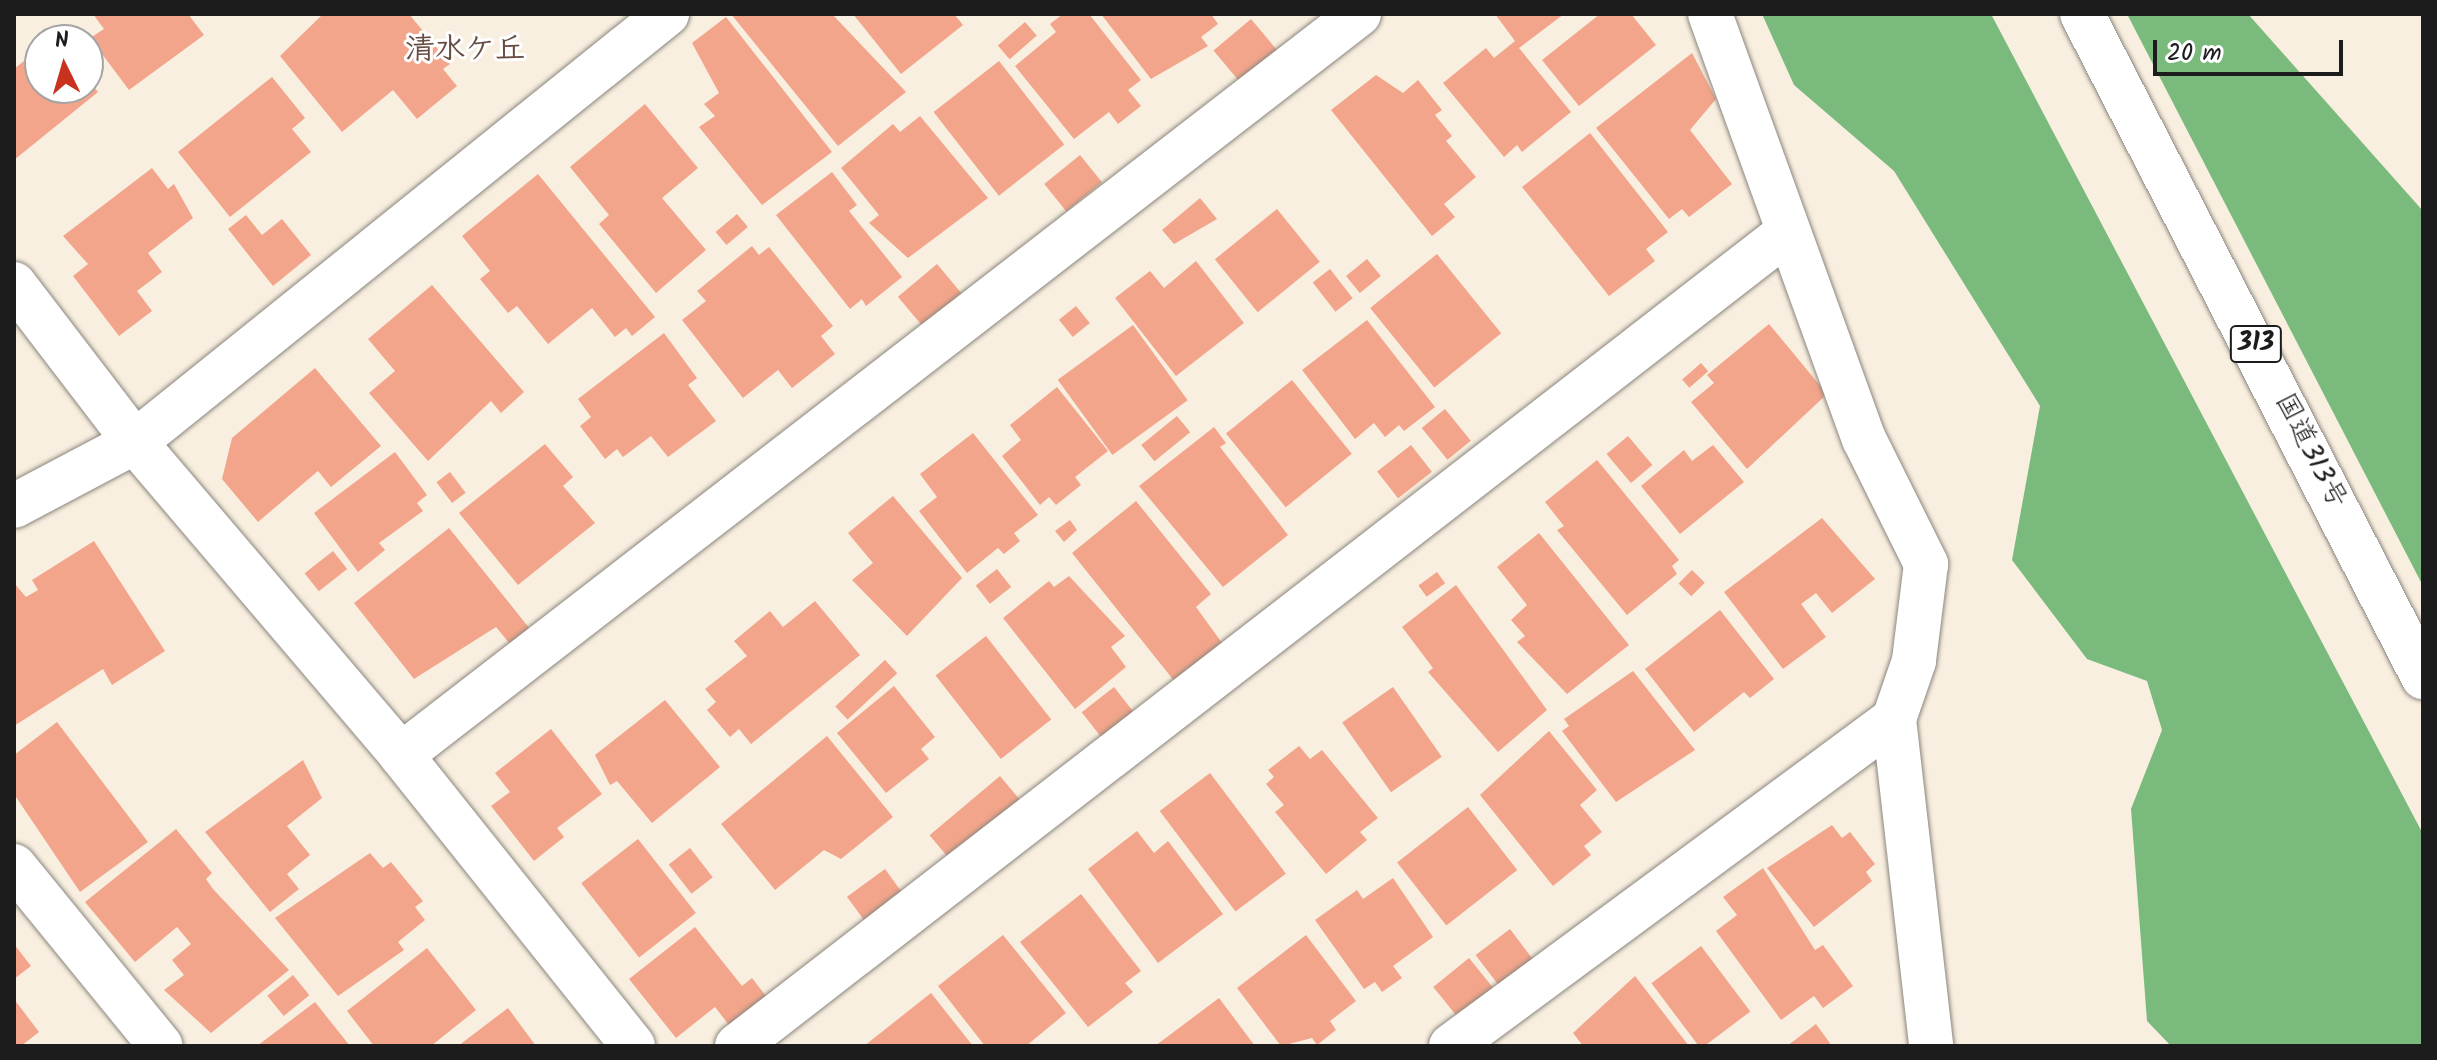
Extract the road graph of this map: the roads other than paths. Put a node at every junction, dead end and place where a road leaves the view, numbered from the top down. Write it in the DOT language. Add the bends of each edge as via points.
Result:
graph roads {
  1 [pos="667,14"];
  2 [pos="1359,14"];
  3 [pos="1710,14"];
  4 [pos="2082,14"];
  5 [pos="1788,232"];
  6 [pos="14,284"];
  7 [pos="135,442"];
  8 [pos="14,506"];
  9 [pos="2423,677"];
  10 [pos="1894,719"];
  11 [pos="401,755"];
  12 [pos="14,866"];
  13 [pos="161,1046"];
  14 [pos="633,1046"];
  15 [pos="737,1046"];
  16 [pos="1451,1046"];
  17 [pos="1931,1046"];
  1 -- 7 [label="main road"];
  2 -- 11 [label="main road"];
  3 -- 5 [label="main road"];
  4 -- 9 [label="main road, 国道313号 / 313"];
  5 -- 10 [label="main road" via="1864,439 1926,564 1914,661"];
  5 -- 15 [label="main road"];
  6 -- 7 [label="main road"];
  7 -- 8 [label="main road"];
  7 -- 11 [label="main road"];
  10 -- 16 [label="main road"];
  10 -- 17 [label="main road"];
  11 -- 14 [label="main road"];
  12 -- 13 [label="main road"];
}
